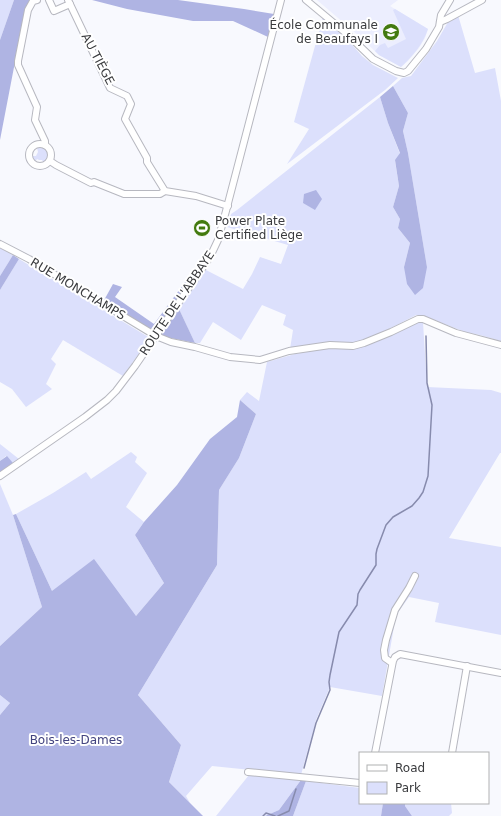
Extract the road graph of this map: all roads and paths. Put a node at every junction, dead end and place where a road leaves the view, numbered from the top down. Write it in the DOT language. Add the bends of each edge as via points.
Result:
graph roads {
  1 [pos="37,0"];
  2 [pos="49,0"];
  3 [pos="281,0"];
  4 [pos="306,0"];
  5 [pos="450,0"];
  6 [pos="482,0"];
  7 [pos="68,2"];
  8 [pos="440,22"];
  9 [pos="45,145"];
  10 [pos="50,160"];
  11 [pos="166,191"];
  12 [pos="228,206"];
  13 [pos="0,244"];
  14 [pos="156,336"];
  15 [pos="501,344"];
  16 [pos="0,476"];
  17 [pos="415,576"];
  18 [pos="392,663"];
  19 [pos="467,666"];
  20 [pos="501,673"];
  21 [pos="375,752"];
  22 [pos="452,752"];
  23 [pos="248,772"];
  24 [pos="359,783"];
  1 -- 9 [label="street" via="33,1 28,10 18,65 37,107 35,120"];
  2 -- 7 [label="street, AU TIÈGE" via="54,12"];
  3 -- 12 [label="street, ROUTE DE L'ABBAYE"];
  4 -- 8 [label="street" via="373,59 404,73 426,50"];
  5 -- 8 [label="street" via="441,14"];
  6 -- 8 [label="street"];
  7 -- 11 [label="street, AU TIÈGE" via="110,88 127,96 132,104 125,120"];
  9 -- 10 [label="street" via="51,152"];
  9 -- 10 [label="street" via="35,145 29,154 30,159 37,166 47,164"];
  10 -- 11 [label="street" via="91,183 124,194 160,194"];
  11 -- 12 [label="street" via="196,196"];
  12 -- 14 [label="street, ROUTE DE L'ABBAYE" via="214,250"];
  13 -- 14 [label="street, RUE MONCHAMPS"];
  14 -- 15 [label="street, RUE MONCHAMPS" via="230,357 260,360 289,351 330,345 353,346 423,318 456,333"];
  14 -- 16 [label="street, ROUTE DE L'ABBAYE" via="124,383 107,400"];
  17 -- 18 [label="street" via="395,610 386,640 386,658"];
  18 -- 19 [label="street" via="400,654"];
  18 -- 21 [label="street"];
  19 -- 20 [label="street"];
  19 -- 22 [label="street"];
  23 -- 24 [label="street"];
}
